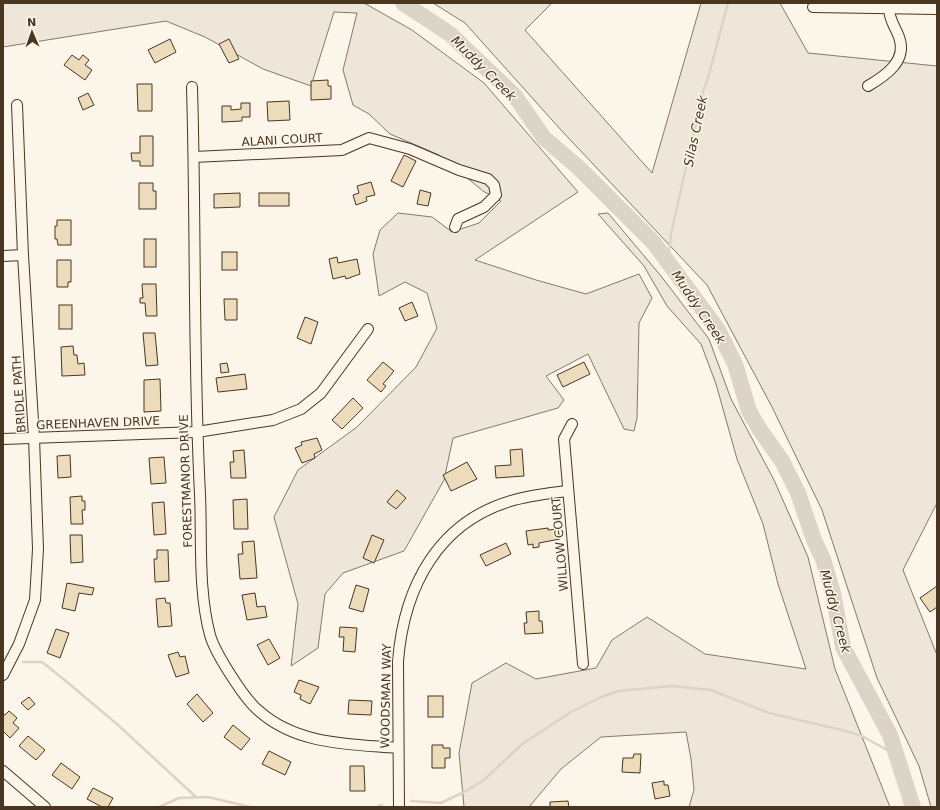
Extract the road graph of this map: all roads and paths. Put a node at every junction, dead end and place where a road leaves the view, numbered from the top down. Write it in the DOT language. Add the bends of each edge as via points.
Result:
graph roads {
  1 [pos="814,7"];
  2 [pos="889,8"];
  3 [pos="937,9"];
  4 [pos="868,86"];
  5 [pos="192,87"];
  6 [pos="18,106"];
  7 [pos="194,157"];
  8 [pos="455,227"];
  9 [pos="23,255"];
  10 [pos="3,256"];
  11 [pos="368,329"];
  12 [pos="572,424"];
  13 [pos="197,432"];
  14 [pos="34,438"];
  15 [pos="3,439"];
  16 [pos="568,492"];
  17 [pos="583,664"];
  18 [pos="3,675"];
  19 [pos="397,748"];
  20 [pos="3,771"];
  21 [pos="45,807"];
  22 [pos="399,807"];
  1 -- 2 [label="street"];
  2 -- 3 [label="street"];
  2 -- 4 [label="street" via="890,19 900,43 899,55 896,64 884,78"];
  5 -- 7 [label="street, FORESTMANOR DRIVE"];
  6 -- 9 [label="street, BRIDLE PATH"];
  7 -- 8 [label="street, ALANI COURT" via="342,150 369,138 410,149 459,170 488,179 494,185 496,195 490,203 458,219"];
  7 -- 13 [label="street, FORESTMANOR DRIVE"];
  9 -- 10 [label="street"];
  9 -- 14 [label="street, BRIDLE PATH"];
  11 -- 13 [label="street, GREENHAVEN DRIVE" via="321,393 300,409 273,420"];
  12 -- 16 [label="street, WILLOW COURT" via="564,438"];
  13 -- 14 [label="street, GREENHAVEN DRIVE"];
  13 -- 19 [label="street, FORESTMANOR DRIVE" via="203,600 211,638 230,674 258,711 282,727 320,741"];
  14 -- 15 [label="street, GREENHAVEN DRIVE"];
  14 -- 18 [label="street, BRIDLE PATH" via="38,549 35,600 19,644"];
  16 -- 17 [label="street, WILLOW COURT"];
  16 -- 19 [label="street, WOODSMAN WAY" via="514,500 489,510 452,534 428,561 410,597 400,637"];
  19 -- 22 [label="street, WOODSMAN WAY"];
  20 -- 21 [label="street"];
}
